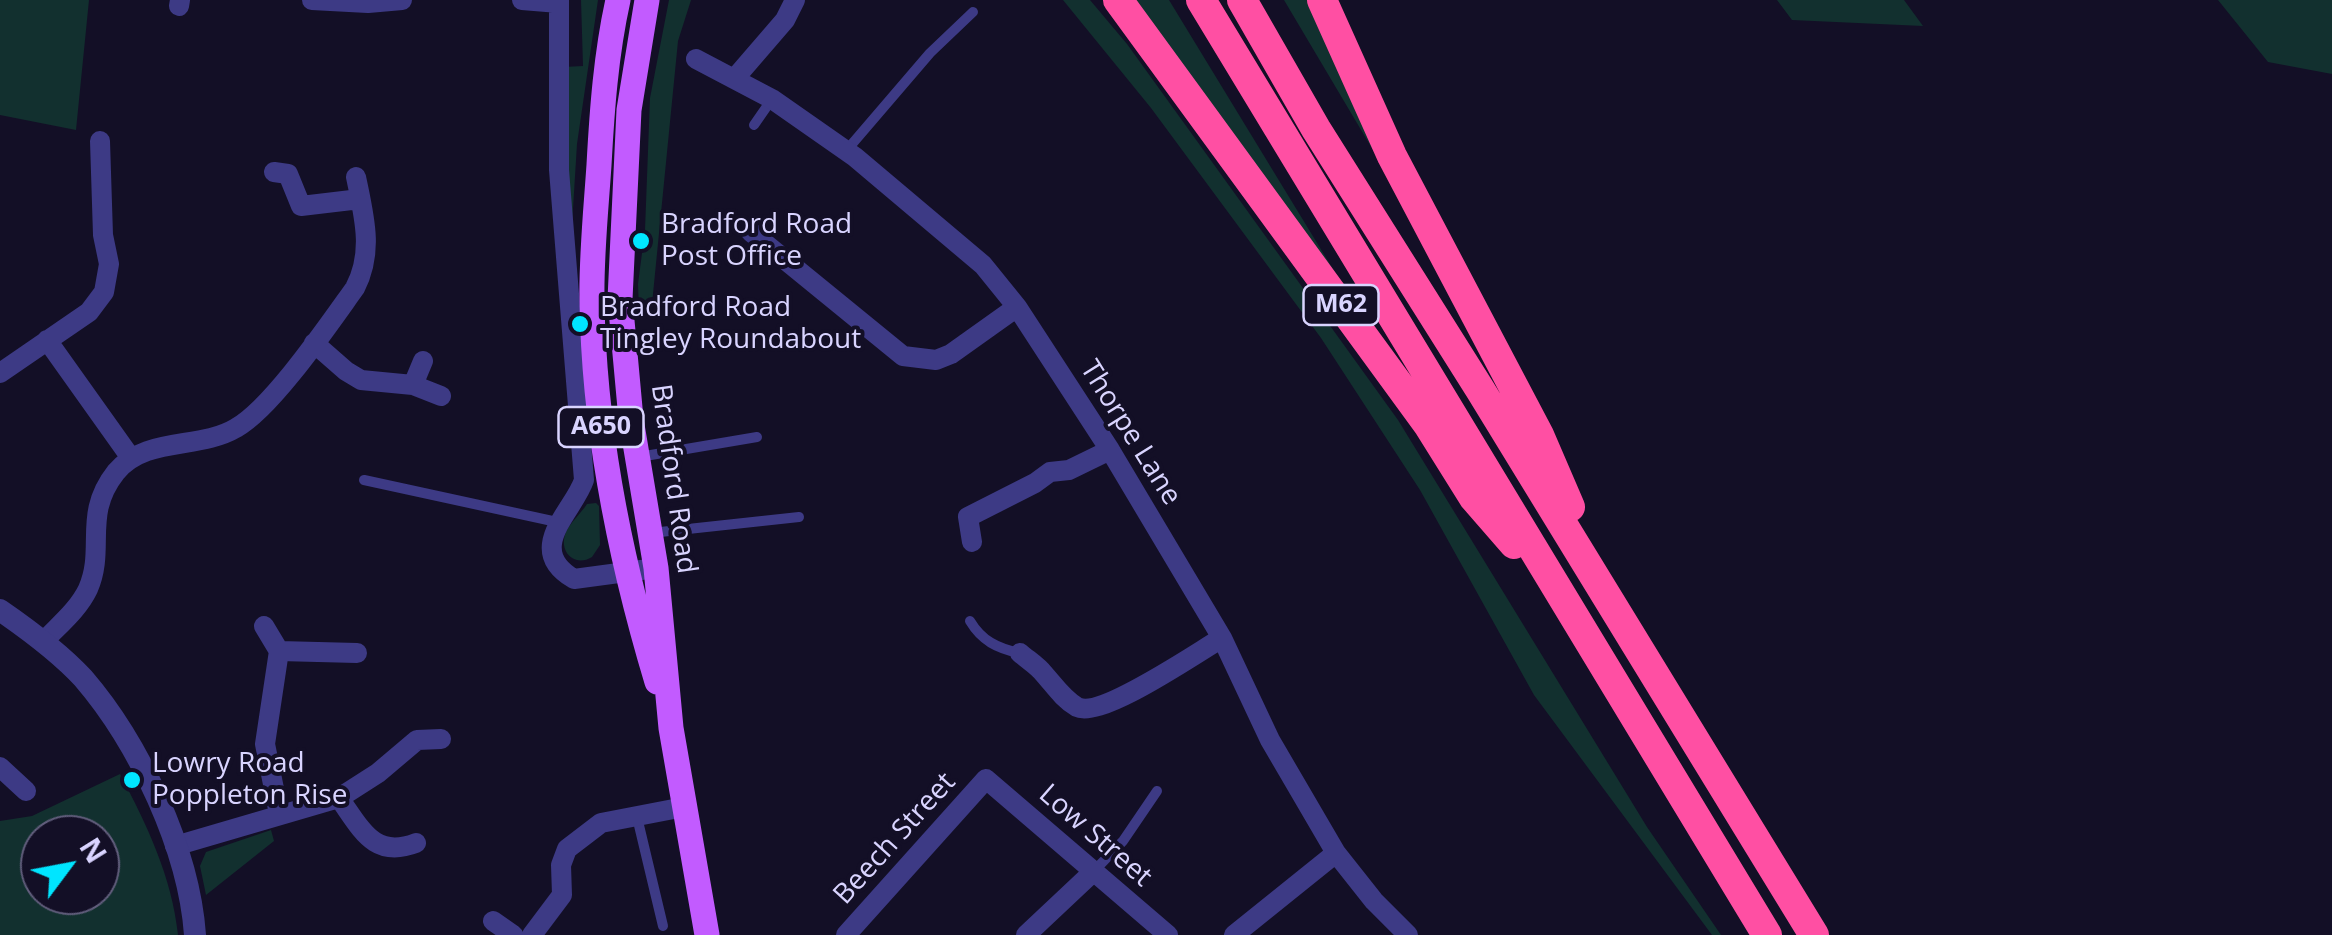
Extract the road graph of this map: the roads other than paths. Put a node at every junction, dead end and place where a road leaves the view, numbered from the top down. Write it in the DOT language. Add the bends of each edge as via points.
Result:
graph roads {
  1 [pos="312,0"];
  2 [pos="402,0"];
  3 [pos="522,0"];
  4 [pos="618,0"];
  5 [pos="647,0"];
  6 [pos="795,0"];
  7 [pos="1118,0"];
  8 [pos="1201,0"];
  9 [pos="1242,0"];
  10 [pos="1322,0"];
  11 [pos="559,2"];
  12 [pos="973,12"];
  13 [pos="696,59"];
  14 [pos="735,78"];
  15 [pos="772,99"];
  16 [pos="754,125"];
  17 [pos="95,151"];
  18 [pos="846,151"];
  19 [pos="274,172"];
  20 [pos="356,177"];
  21 [pos="360,199"];
  22 [pos="758,245"];
  23 [pos="1016,307"];
  24 [pos="47,340"];
  25 [pos="314,343"];
  26 [pos="424,361"];
  27 [pos="0,373"];
  28 [pos="413,386"];
  29 [pos="441,396"];
  30 [pos="757,437"];
  31 [pos="1110,450"];
  32 [pos="638,457"];
  33 [pos="131,458"];
  34 [pos="364,480"];
  35 [pos="799,516"];
  36 [pos="557,522"];
  37 [pos="650,534"];
  38 [pos="972,542"];
  39 [pos="656,568"];
  40 [pos="626,573"];
  41 [pos="1569,606"];
  42 [pos="0,610"];
  43 [pos="1616,611"];
  44 [pos="970,621"];
  45 [pos="264,626"];
  46 [pos="1222,638"];
  47 [pos="44,642"];
  48 [pos="278,651"];
  49 [pos="357,653"];
  50 [pos="1020,654"];
  51 [pos="1087,709"];
  52 [pos="671,728"];
  53 [pos="1080,730"];
  54 [pos="441,739"];
  55 [pos="0,767"];
  56 [pos="986,779"];
  57 [pos="26,791"];
  58 [pos="1157,791"];
  59 [pos="339,798"];
  60 [pos="684,806"];
  61 [pos="278,814"];
  62 [pos="636,817"];
  63 [pos="416,842"];
  64 [pos="175,846"];
  65 [pos="1336,853"];
  66 [pos="1093,872"];
  67 [pos="493,921"];
  68 [pos="662,926"];
  69 [pos="195,935"];
  70 [pos="513,935"];
  71 [pos="532,935"];
  72 [pos="707,935"];
  73 [pos="846,935"];
  74 [pos="1026,935"];
  75 [pos="1168,935"];
  76 [pos="1234,935"];
  77 [pos="1408,935"];
  78 [pos="1767,935"];
  79 [pos="1814,935"];
  1 -- 2 [label="street"];
  3 -- 11 [label="street"];
  4 -- 40 [label="main road, Bradford Road / A650" via="602,107 592,301 601,423"];
  5 -- 32 [label="main road, Bradford Road / A650" via="629,110 620,299"];
  6 -- 14 [label="street"];
  7 -- 41 [label="highway, M62" via="1429,426 1474,498"];
  8 -- 41 [label="highway, M62"];
  9 -- 43 [label="highway, M62"];
  10 -- 43 [label="highway, M62" via="1392,156 1539,434"];
  11 -- 36 [label="street" via="559,170 584,480"];
  12 -- 18 [label="lane"];
  13 -- 14 [label="street, Thorpe Lane"];
  14 -- 15 [label="street, Thorpe Lane"];
  15 -- 16 [label="lane"];
  15 -- 18 [label="street, Thorpe Lane"];
  17 -- 24 [label="street" via="109,264 104,292"];
  18 -- 23 [label="street, Thorpe Lane" via="962,245"];
  19 -- 21 [label="street" via="288,174 300,206"];
  20 -- 21 [label="street"];
  21 -- 25 [label="street" via="365,269"];
  22 -- 23 [label="street" via="888,346 920,361 951,354"];
  23 -- 31 [label="street, Thorpe Lane"];
  24 -- 27 [label="street"];
  24 -- 33 [label="street"];
  25 -- 28 [label="street" via="361,380"];
  25 -- 33 [label="street" via="241,426 219,438"];
  26 -- 28 [label="street"];
  28 -- 29 [label="street"];
  30 -- 32 [label="lane"];
  31 -- 38 [label="street" via="1050,472 968,517"];
  31 -- 46 [label="street, Thorpe Lane"];
  32 -- 37 [label="main road, Bradford Road / A650"];
  33 -- 47 [label="street" via="96,509 89,587"];
  34 -- 36 [label="lane"];
  35 -- 37 [label="lane"];
  36 -- 40 [label="street" via="552,542 564,572 574,579"];
  37 -- 39 [label="main road, Bradford Road / A650"];
  39 -- 40 [label="street"];
  39 -- 52 [label="main road, Bradford Road / A650"];
  40 -- 52 [label="main road, Bradford Road / A650"];
  41 -- 78 [label="highway, M62"];
  42 -- 47 [label="street"];
  43 -- 79 [label="highway, M62"];
  44 -- 50 [label="lane" via="993,645"];
  45 -- 48 [label="street"];
  46 -- 51 [label="street"];
  46 -- 65 [label="street, Thorpe Lane" via="1270,740"];
  47 -- 64 [label="street" via="112,716"];
  48 -- 49 [label="street"];
  48 -- 61 [label="street" via="265,744"];
  50 -- 51 [label="street" via="1070,702"];
  51 -- 53 [label="street"];
  52 -- 60 [label="main road, Bradford Road / A650"];
  54 -- 59 [label="street" via="417,740"];
  55 -- 57 [label="street"];
  56 -- 66 [label="street, Low Street"];
  56 -- 73 [label="street, Beech Street"];
  58 -- 66 [label="lane"];
  59 -- 61 [label="street"];
  59 -- 63 [label="street" via="383,848"];
  60 -- 62 [label="street"];
  60 -- 72 [label="main road, Bradford Road / A650"];
  61 -- 64 [label="street"];
  62 -- 68 [label="lane"];
  62 -- 71 [label="street" via="601,823 567,849 562,894"];
  64 -- 69 [label="street"];
  65 -- 76 [label="street"];
  65 -- 77 [label="street, Thorpe Lane"];
  66 -- 74 [label="street"];
  66 -- 75 [label="street, Low Street"];
  67 -- 70 [label="street"];
}
